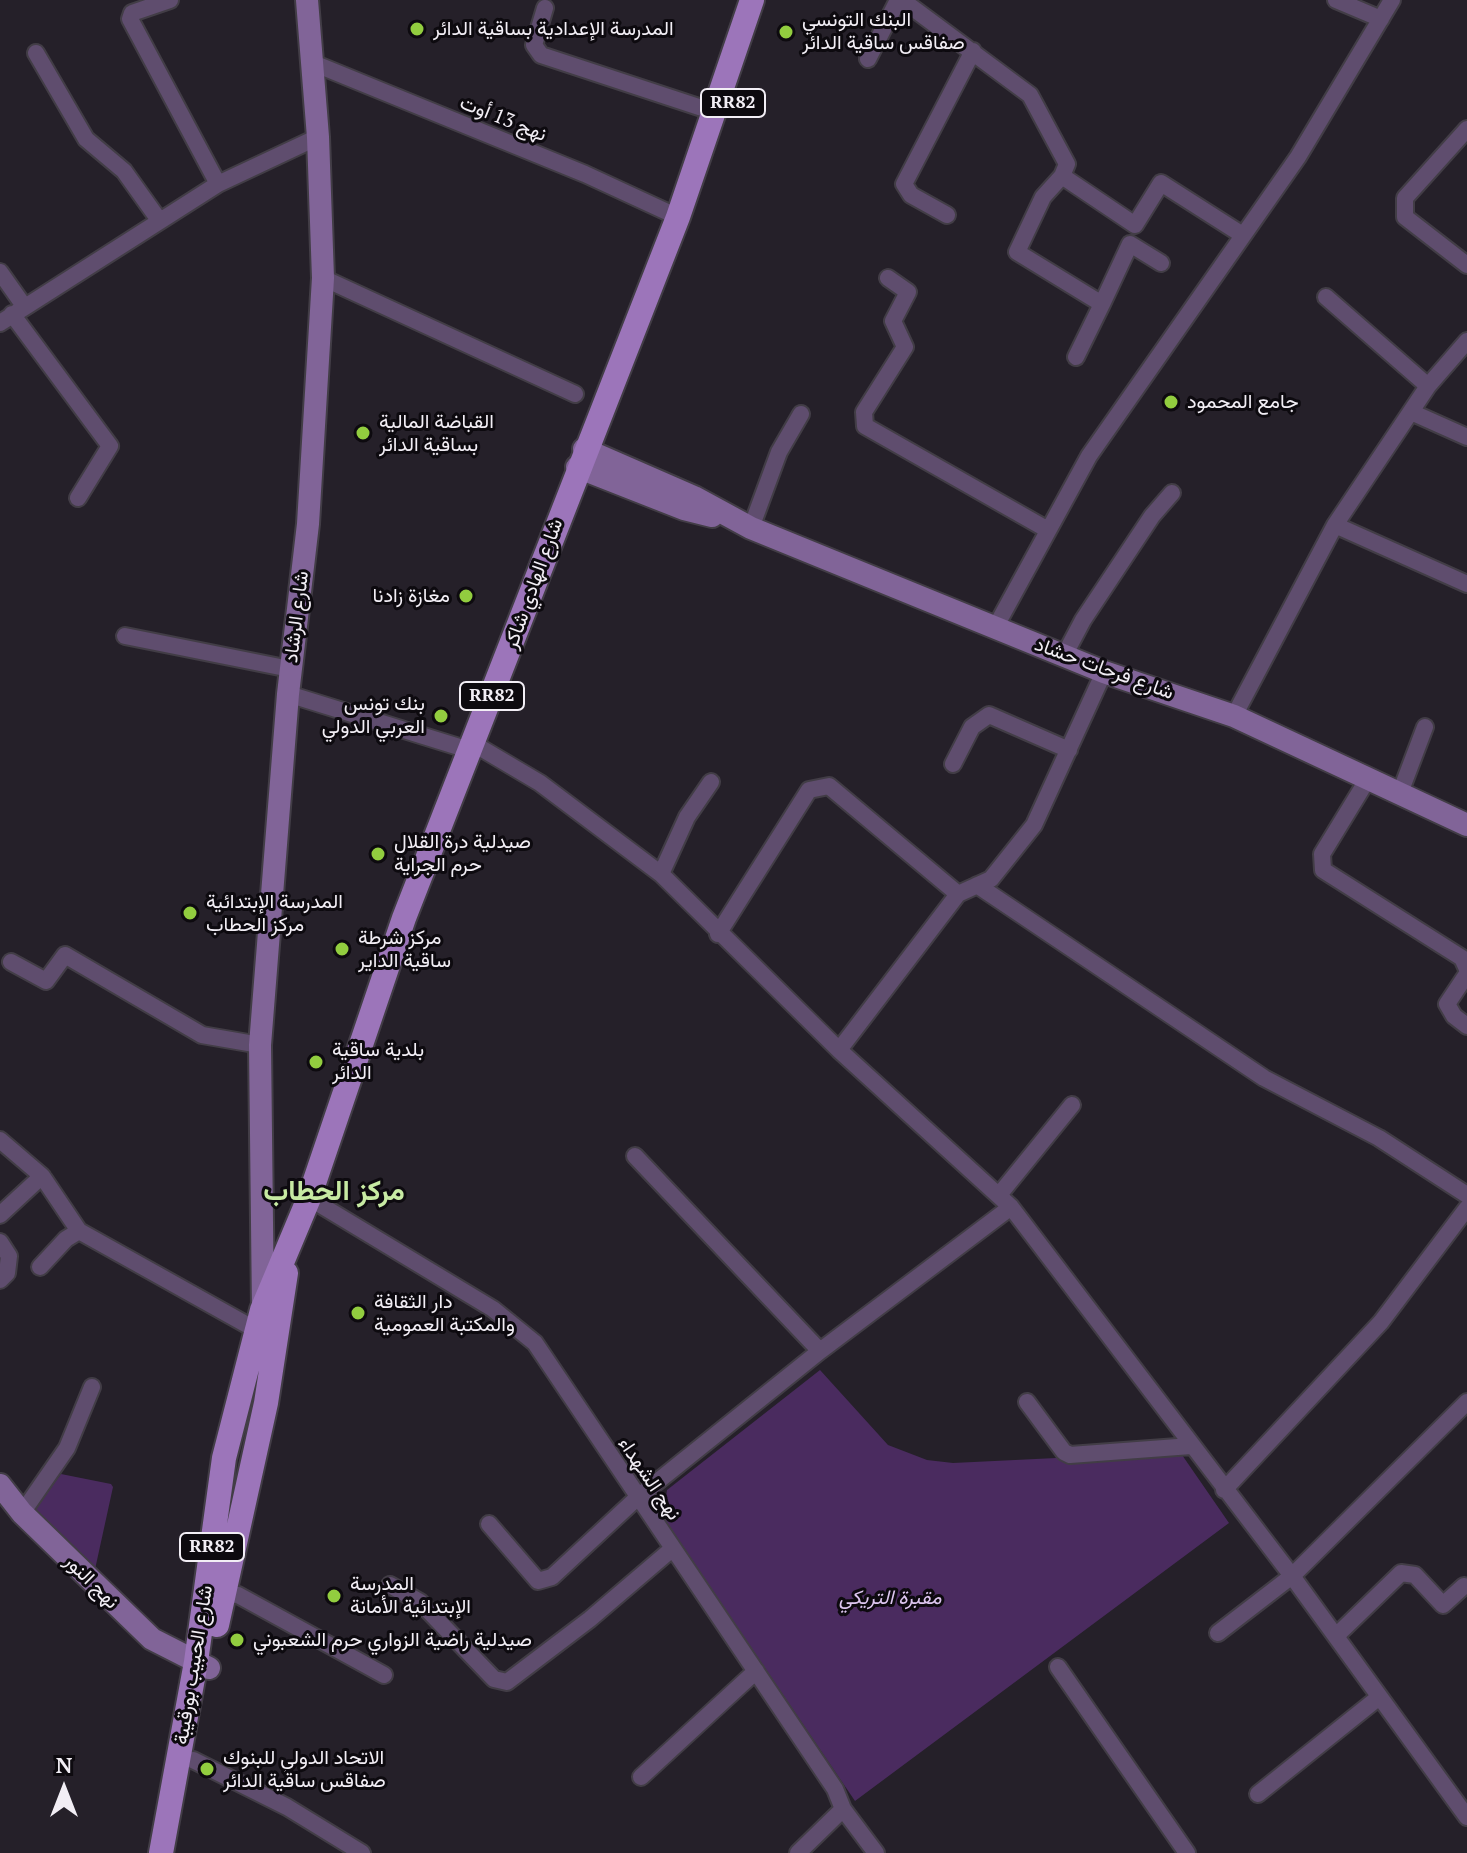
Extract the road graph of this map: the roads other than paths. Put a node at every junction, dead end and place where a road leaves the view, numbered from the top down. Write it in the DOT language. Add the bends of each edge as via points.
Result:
graph roads {
  1 [pos="170,0"];
  2 [pos="307,0"];
  3 [pos="752,0"];
  4 [pos="767,0"];
  5 [pos="900,0"];
  6 [pos="1336,0"];
  7 [pos="1392,0"];
  8 [pos="545,8"];
  9 [pos="1381,19"];
  10 [pos="973,51"];
  11 [pos="36,53"];
  12 [pos="868,59"];
  13 [pos="313,63"];
  14 [pos="714,112"];
  15 [pos="1467,129"];
  16 [pos="318,137"];
  17 [pos="1062,176"];
  18 [pos="218,184"];
  19 [pos="681,207"];
  20 [pos="947,215"];
  21 [pos="159,220"];
  22 [pos="1241,234"];
  23 [pos="1161,263"];
  24 [pos="1467,265"];
  25 [pos="0,272"];
  26 [pos="323,278"];
  27 [pos="888,278"];
  28 [pos="1326,297"];
  29 [pos="1102,304"];
  30 [pos="12,314"];
  31 [pos="1467,341"];
  32 [pos="1076,357"];
  33 [pos="1428,386"];
  34 [pos="575,394"];
  35 [pos="1411,412"];
  36 [pos="801,414"];
  37 [pos="1467,437"];
  38 [pos="581,458"];
  39 [pos="1172,493"];
  40 [pos="78,498"];
  41 [pos="744,524"];
  42 [pos="1335,525"];
  43 [pos="1048,530"];
  44 [pos="1467,584"];
  45 [pos="995,628"];
  46 [pos="125,636"];
  47 [pos="1064,656"];
  48 [pos="290,669"];
  49 [pos="1104,672"];
  50 [pos="288,694"];
  51 [pos="1234,716"];
  52 [pos="1425,727"];
  53 [pos="473,747"];
  54 [pos="1069,750"];
  55 [pos="953,764"];
  56 [pos="1369,777"];
  57 [pos="711,782"];
  58 [pos="1400,793"];
  59 [pos="1467,825"];
  60 [pos="661,874"];
  61 [pos="977,885"];
  62 [pos="958,894"];
  63 [pos="718,934"];
  64 [pos="11,962"];
  65 [pos="1467,971"];
  66 [pos="1467,1026"];
  67 [pos="260,1045"];
  68 [pos="839,1050"];
  69 [pos="1072,1105"];
  70 [pos="0,1140"];
  71 [pos="635,1156"];
  72 [pos="42,1176"];
  73 [pos="999,1195"];
  74 [pos="1467,1195"];
  75 [pos="309,1198"];
  76 [pos="1011,1207"];
  77 [pos="1467,1208"];
  78 [pos="0,1215"];
  79 [pos="79,1231"];
  80 [pos="260,1234"];
  81 [pos="0,1242"];
  82 [pos="40,1267"];
  83 [pos="0,1280"];
  84 [pos="279,1288"];
  85 [pos="265,1322"];
  86 [pos="820,1351"];
  87 [pos="92,1387"];
  88 [pos="1027,1402"];
  89 [pos="1467,1402"];
  90 [pos="1191,1446"];
  91 [pos="1,1487"];
  92 [pos="1224,1490"];
  93 [pos="637,1498"];
  94 [pos="22,1513"];
  95 [pos="489,1524"];
  96 [pos="672,1549"];
  97 [pos="1292,1576"];
  98 [pos="390,1585"];
  99 [pos="1464,1586"];
  100 [pos="222,1594"];
  101 [pos="1218,1633"];
  102 [pos="1336,1636"];
  103 [pos="203,1665"];
  104 [pos="1058,1667"];
  105 [pos="756,1671"];
  106 [pos="384,1675"];
  107 [pos="1378,1698"];
  108 [pos="193,1760"];
  109 [pos="641,1777"];
  110 [pos="1258,1794"];
  111 [pos="843,1809"];
  112 [pos="1467,1817"];
  113 [pos="161,1853"];
  114 [pos="175,1853"];
  115 [pos="362,1853"];
  116 [pos="798,1853"];
  117 [pos="876,1853"];
  118 [pos="1187,1853"];
  1 -- 18 [label="street" via="132,13 130,19"];
  2 -- 13 [label="street, شارع الرشاد"];
  3 -- 14 [label="main road, شارع الهادي شاكر / RR82"];
  4 -- 19 [label="main road, شارع الهادي شاكر / RR82" via="707,172"];
  5 -- 10 [label="street"];
  5 -- 12 [label="street"];
  6 -- 9 [label="street"];
  7 -- 9 [label="street"];
  8 -- 14 [label="street" via="534,45 541,55"];
  9 -- 22 [label="street" via="1337,97"];
  10 -- 17 [label="street" via="1030,95 1067,164"];
  10 -- 20 [label="street" via="904,184 911,195"];
  11 -- 21 [label="street" via="86,139 124,171"];
  13 -- 16 [label="street, شارع الرشاد"];
  13 -- 19 [label="street, نهج 13 أوت"];
  14 -- 19 [label="main road, شارع الهادي شاكر / RR82"];
  15 -- 24 [label="street" via="1405,198 1405,217"];
  16 -- 18 [label="street"];
  16 -- 26 [label="street, شارع الرشاد"];
  17 -- 22 [label="street" via="1135,225 1161,183"];
  17 -- 29 [label="street" via="1043,197 1017,252"];
  18 -- 21 [label="street"];
  19 -- 38 [label="main road, شارع الهادي شاكر / RR82"];
  21 -- 30 [label="street"];
  22 -- 43 [label="street" via="1089,456"];
  23 -- 29 [label="street" via="1130,244"];
  25 -- 30 [label="street"];
  26 -- 34 [label="street"];
  26 -- 48 [label="street, شارع الرشاد" via="308,524"];
  27 -- 43 [label="street" via="908,292 893,321 905,347 864,412 865,426"];
  28 -- 33 [label="street"];
  29 -- 32 [label="street"];
  30 -- 40 [label="street" via="110,446"];
  31 -- 33 [label="street"];
  33 -- 35 [label="street"];
  35 -- 37 [label="street"];
  35 -- 42 [label="street"];
  36 -- 41 [label="street"];
  38 -- 41 [label="street, شارع فرحات حشاد" via="684,509"];
  38 -- 53 [label="main road, شارع الهادي شاكر / RR82"];
  39 -- 47 [label="street" via="1083,620"];
  41 -- 45 [label="street, شارع فرحات حشاد"];
  42 -- 44 [label="street"];
  42 -- 51 [label="street"];
  43 -- 45 [label="street"];
  45 -- 47 [label="street, شارع فرحات حشاد"];
  46 -- 48 [label="street"];
  47 -- 49 [label="street, شارع فرحات حشاد"];
  48 -- 50 [label="street, شارع الرشاد"];
  49 -- 51 [label="street, شارع فرحات حشاد"];
  49 -- 54 [label="street"];
  50 -- 53 [label="street"];
  50 -- 67 [label="street, شارع الرشاد"];
  51 -- 56 [label="street, شارع فرحات حشاد"];
  52 -- 58 [label="street"];
  53 -- 60 [label="street" via="540,783"];
  53 -- 75 [label="main road, شارع الهادي شاكر / RR82" via="404,918"];
  54 -- 55 [label="street" via="989,715 972,727"];
  54 -- 61 [label="street" via="1034,825 991,879"];
  56 -- 58 [label="street, شارع فرحات حشاد"];
  56 -- 65 [label="street" via="1322,854 1323,870 1462,958"];
  57 -- 60 [label="street" via="687,817"];
  58 -- 59 [label="street, شارع فرحات حشاد"];
  60 -- 63 [label="street"];
  61 -- 62 [label="street"];
  61 -- 74 [label="street" via="1264,1078 1379,1138"];
  62 -- 63 [label="street" via="829,786 809,790"];
  62 -- 68 [label="street"];
  63 -- 68 [label="street"];
  64 -- 67 [label="street" via="46,981 65,955 202,1035"];
  65 -- 66 [label="street" via="1447,1004"];
  67 -- 80 [label="street, شارع الرشاد"];
  68 -- 73 [label="street"];
  69 -- 73 [label="street"];
  70 -- 72 [label="street"];
  71 -- 86 [label="street"];
  72 -- 78 [label="street"];
  72 -- 79 [label="street"];
  73 -- 76 [label="street"];
  75 -- 84 [label="main road, شارع الحبيب بورقيبة / RR82" via="288,1247"];
  75 -- 93 [label="street, نهج الشهداء" via="515,1324 535,1343"];
  76 -- 86 [label="street"];
  76 -- 90 [label="street"];
  77 -- 92 [label="street" via="1381,1322"];
  79 -- 82 [label="street"];
  79 -- 85 [label="street"];
  80 -- 84 [label="street, شارع الرشاد"];
  80 -- 85 [label="street, شارع الرشاد"];
  81 -- 83 [label="street" via="9,1256 7,1273"];
  84 -- 85 [label="main road, شارع الحبيب بورقيبة / RR82"];
  85 -- 100 [label="main road, شارع الحبيب بورقيبة / RR82" via="266,1403"];
  85 -- 103 [label="main road, شارع الحبيب بورقيبة / RR82" via="224,1458"];
  86 -- 93 [label="street"];
  87 -- 94 [label="street" via="67,1448"];
  88 -- 90 [label="street" via="1070,1455"];
  89 -- 97 [label="street"];
  90 -- 92 [label="street"];
  91 -- 94 [label="street, نهج النور"];
  92 -- 97 [label="street"];
  93 -- 95 [label="street" via="544,1580 538,1581"];
  93 -- 96 [label="street, نهج الشهداء"];
  94 -- 103 [label="street, نهج النور" via="152,1639"];
  96 -- 98 [label="street" via="507,1682 494,1679 420,1602"];
  96 -- 105 [label="street, نهج الشهداء"];
  97 -- 101 [label="street"];
  97 -- 102 [label="street"];
  99 -- 102 [label="street" via="1443,1605 1415,1575 1401,1573"];
  100 -- 103 [label="main road, شارع الحبيب بورقيبة / RR82"];
  100 -- 106 [label="street" via="238,1595"];
  102 -- 107 [label="street"];
  103 -- 108 [label="main road, شارع الحبيب بورقيبة / RR82"];
  103 -- 113 [label="main road, شارع الحبيب بورقيبة / RR82"];
  104 -- 118 [label="street"];
  105 -- 109 [label="street"];
  105 -- 111 [label="street, نهج الشهداء"];
  107 -- 110 [label="street"];
  107 -- 112 [label="street"];
  108 -- 114 [label="main road, شارع الحبيب بورقيبة / RR82"];
  108 -- 115 [label="street" via="287,1807"];
  111 -- 116 [label="street"];
  111 -- 117 [label="street, نهج الشهداء"];
}
